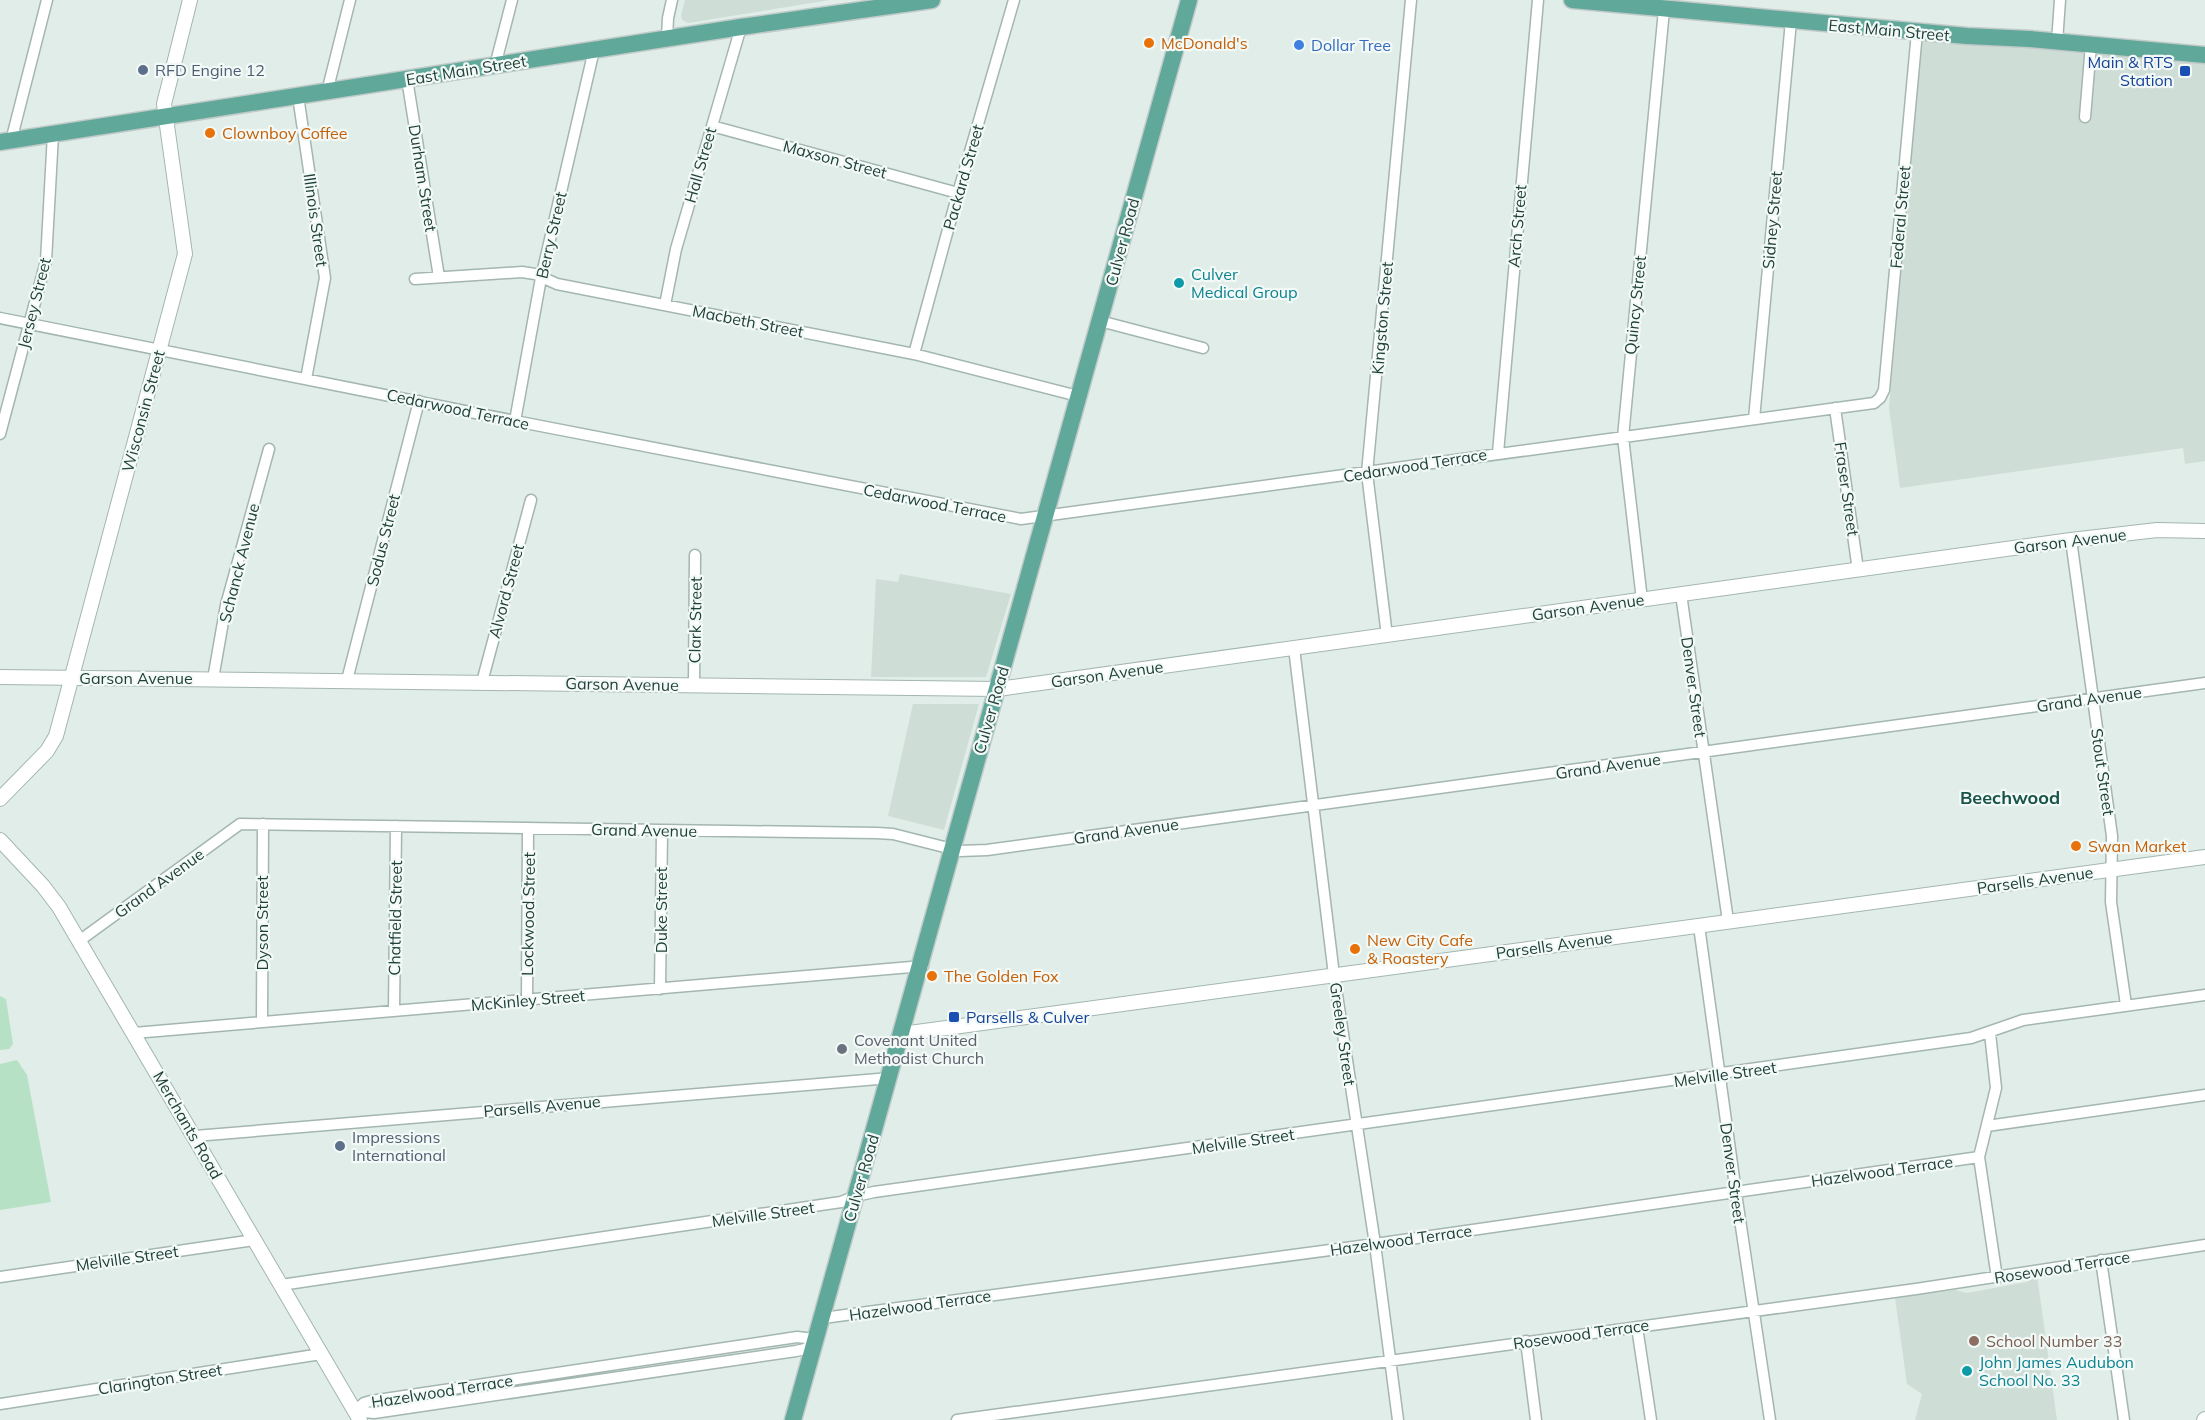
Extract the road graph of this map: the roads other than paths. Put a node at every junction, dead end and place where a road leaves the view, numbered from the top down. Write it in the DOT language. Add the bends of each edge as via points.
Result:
graph roads {
  1 [pos="47,0"];
  2 [pos="190,0"];
  3 [pos="350,0"];
  4 [pos="512,0"];
  5 [pos="672,0"];
  6 [pos="932,0"];
  7 [pos="1014,0"];
  8 [pos="1190,0"];
  9 [pos="1411,0"];
  10 [pos="1538,0"];
  11 [pos="1572,0"];
  12 [pos="2060,0"];
  13 [pos="1629,3"];
  14 [pos="1664,10"];
  15 [pos="1791,21"];
  16 [pos="741,27"];
  17 [pos="1917,32"];
  18 [pos="667,39"];
  19 [pos="2056,42"];
  20 [pos="2091,45"];
  21 [pos="594,50"];
  22 [pos="2205,55"];
  23 [pos="495,66"];
  24 [pos="406,80"];
  25 [pos="327,92"];
  26 [pos="298,96"];
  27 [pos="165,117"];
  28 [pos="2085,117"];
  29 [pos="712,126"];
  30 [pos="53,134"];
  31 [pos="5,142"];
  32 [pos="958,192"];
  33 [pos="439,277"];
  34 [pos="541,278"];
  35 [pos="415,279"];
  36 [pos="665,305"];
  37 [pos="0,318"];
  38 [pos="1100,321"];
  39 [pos="29,325"];
  40 [pos="1203,348"];
  41 [pos="159,350"];
  42 [pos="914,354"];
  43 [pos="306,379"];
  44 [pos="1078,396"];
  45 [pos="419,401"];
  46 [pos="1878,401"];
  47 [pos="1835,408"];
  48 [pos="1754,419"];
  49 [pos="515,421"];
  50 [pos="0,434"];
  51 [pos="1623,437"];
  52 [pos="268,449"];
  53 [pos="1498,453"];
  54 [pos="1367,473"];
  55 [pos="531,500"];
  56 [pos="1045,517"];
  57 [pos="2205,531"];
  58 [pos="2071,540"];
  59 [pos="695,555"];
  60 [pos="1858,570"];
  61 [pos="1681,594"];
  62 [pos="1642,600"];
  63 [pos="1387,636"];
  64 [pos="1294,648"];
  65 [pos="0,677"];
  66 [pos="73,677"];
  67 [pos="213,679"];
  68 [pos="347,680"];
  69 [pos="482,682"];
  70 [pos="2205,683"];
  71 [pos="694,685"];
  72 [pos="998,689"];
  73 [pos="2094,698"];
  74 [pos="1704,753"];
  75 [pos="0,800"];
  76 [pos="1312,805"];
  77 [pos="263,824"];
  78 [pos="396,826"];
  79 [pos="528,828"];
  80 [pos="662,831"];
  81 [pos="0,840"];
  82 [pos="953,849"];
  83 [pos="2205,856"];
  84 [pos="2111,870"];
  85 [pos="1728,921"];
  86 [pos="1699,926"];
  87 [pos="79,941"];
  88 [pos="923,966"];
  89 [pos="1334,975"];
  90 [pos="660,989"];
  91 [pos="2205,995"];
  92 [pos="527,1000"];
  93 [pos="2126,1005"];
  94 [pos="394,1011"];
  95 [pos="262,1022"];
  96 [pos="134,1033"];
  97 [pos="1990,1033"];
  98 [pos="902,1034"];
  99 [pos="1719,1074"];
  100 [pos="890,1078"];
  101 [pos="2205,1095"];
  102 [pos="1356,1125"];
  103 [pos="1987,1126"];
  104 [pos="195,1136"];
  105 [pos="1979,1157"];
  106 [pos="1736,1193"];
  107 [pos="856,1196"];
  108 [pos="254,1240"];
  109 [pos="1375,1244"];
  110 [pos="2205,1245"];
  111 [pos="2101,1260"];
  112 [pos="0,1277"];
  113 [pos="1997,1278"];
  114 [pos="281,1285"];
  115 [pos="1754,1311"];
  116 [pos="823,1318"];
  117 [pos="1637,1327"];
  118 [pos="1526,1341"];
  119 [pos="816,1342"];
  120 [pos="321,1354"];
  121 [pos="1389,1360"];
  122 [pos="0,1404"];
  123 [pos="357,1416"];
  124 [pos="794,1420"];
  125 [pos="957,1420"];
  126 [pos="1398,1420"];
  127 [pos="1536,1420"];
  128 [pos="1651,1420"];
  129 [pos="1770,1420"];
  130 [pos="2124,1420"];
  1 -- 31 [label="street"];
  2 -- 27 [label="street, Wisconsin Street" via="164,100"];
  3 -- 25 [label="street"];
  4 -- 23 [label="street"];
  5 -- 18 [label="street"];
  6 -- 16 [label="main road, East Main Street"];
  7 -- 32 [label="street, Packard Street"];
  8 -- 38 [label="main road, Culver Road"];
  9 -- 54 [label="street, Kingston Street"];
  10 -- 53 [label="street, Arch Street"];
  11 -- 13 [label="main road, East Main Street"];
  12 -- 19 [label="street"];
  13 -- 14 [label="main road, East Main Street"];
  14 -- 15 [label="main road, East Main Street"];
  14 -- 51 [label="street, Quincy Street"];
  15 -- 17 [label="main road, East Main Street"];
  15 -- 48 [label="street, Sidney Street"];
  16 -- 18 [label="main road, East Main Street"];
  16 -- 29 [label="street, Hall Street"];
  17 -- 19 [label="main road, East Main Street"];
  17 -- 46 [label="street, Federal Street" via="1884,390"];
  18 -- 21 [label="main road, East Main Street"];
  19 -- 20 [label="main road, East Main Street"];
  20 -- 22 [label="main road, East Main Street"];
  20 -- 28 [label="street"];
  21 -- 23 [label="main road, East Main Street"];
  21 -- 34 [label="street, Berry Street"];
  23 -- 24 [label="main road, East Main Street"];
  24 -- 25 [label="main road, East Main Street"];
  24 -- 33 [label="street, Durham Street"];
  25 -- 26 [label="main road, East Main Street"];
  26 -- 27 [label="main road, East Main Street"];
  26 -- 43 [label="street, Illinois Street" via="324,278"];
  27 -- 30 [label="main road, East Main Street"];
  27 -- 41 [label="street, Wisconsin Street" via="185,254"];
  29 -- 32 [label="street, Maxson Street"];
  29 -- 36 [label="street, Hall Street" via="676,249"];
  30 -- 31 [label="main road, East Main Street"];
  30 -- 39 [label="street, Jersey Street" via="46,261"];
  32 -- 42 [label="street, Packard Street"];
  33 -- 34 [label="street, Macbeth Street" via="528,272"];
  33 -- 35 [label="street, Macbeth Street"];
  34 -- 36 [label="street, Macbeth Street"];
  34 -- 49 [label="street, Berry Street"];
  36 -- 42 [label="street, Macbeth Street"];
  37 -- 39 [label="street, Cedarwood Terrace"];
  38 -- 40 [label="street"];
  38 -- 44 [label="main road, Culver Road"];
  39 -- 41 [label="street, Cedarwood Terrace"];
  39 -- 50 [label="street, Jersey Street"];
  41 -- 43 [label="street, Cedarwood Terrace"];
  41 -- 66 [label="street, Wisconsin Street"];
  42 -- 44 [label="street, Macbeth Street"];
  43 -- 45 [label="street, Cedarwood Terrace"];
  44 -- 56 [label="main road, Culver Road"];
  45 -- 49 [label="street, Cedarwood Terrace"];
  45 -- 68 [label="street, Sodus Street"];
  46 -- 47 [label="street, Cedarwood Terrace"];
  47 -- 48 [label="street, Cedarwood Terrace"];
  47 -- 60 [label="street, Fraser Street"];
  48 -- 51 [label="street, Cedarwood Terrace"];
  49 -- 56 [label="street, Cedarwood Terrace" via="1010,518"];
  51 -- 53 [label="street, Cedarwood Terrace"];
  51 -- 62 [label="street, Quincy Street"];
  52 -- 67 [label="street, Schanck Avenue" via="226,605"];
  53 -- 54 [label="street, Cedarwood Terrace"];
  54 -- 56 [label="street, Cedarwood Terrace"];
  54 -- 63 [label="street, Kingston Street"];
  55 -- 69 [label="street, Alvord Street"];
  56 -- 72 [label="main road, Culver Road"];
  57 -- 58 [label="street, Garson Avenue" via="2157,530"];
  58 -- 60 [label="street, Garson Avenue"];
  58 -- 73 [label="street, Stout Street"];
  59 -- 71 [label="street, Clark Street"];
  60 -- 61 [label="street, Garson Avenue"];
  61 -- 62 [label="street, Garson Avenue"];
  61 -- 74 [label="street, Denver Street"];
  62 -- 63 [label="street, Garson Avenue"];
  63 -- 64 [label="street, Garson Avenue"];
  64 -- 72 [label="street, Garson Avenue"];
  64 -- 76 [label="street, Greeley Street"];
  65 -- 66 [label="street, Garson Avenue"];
  66 -- 67 [label="street, Garson Avenue"];
  66 -- 75 [label="street, Wisconsin Street" via="52,744"];
  67 -- 68 [label="street, Garson Avenue"];
  68 -- 69 [label="street, Garson Avenue"];
  69 -- 71 [label="street, Garson Avenue"];
  70 -- 73 [label="street, Grand Avenue"];
  71 -- 72 [label="street, Garson Avenue"];
  72 -- 82 [label="main road, Culver Road"];
  73 -- 74 [label="street, Grand Avenue"];
  73 -- 84 [label="street, Stout Street" via="2112,836"];
  74 -- 76 [label="street, Grand Avenue"];
  74 -- 85 [label="street, Denver Street"];
  76 -- 82 [label="street, Grand Avenue" via="987,850"];
  76 -- 89 [label="street, Greeley Street"];
  77 -- 78 [label="street, Grand Avenue"];
  77 -- 87 [label="street, Grand Avenue" via="240,824"];
  77 -- 95 [label="street, Dyson Street"];
  78 -- 79 [label="street, Grand Avenue"];
  78 -- 94 [label="street, Chatfield Street"];
  79 -- 80 [label="street, Grand Avenue"];
  79 -- 92 [label="street, Lockwood Street"];
  80 -- 82 [label="street, Grand Avenue" via="877,832"];
  80 -- 90 [label="street, Duke Street"];
  81 -- 87 [label="street, Merchants Road" via="47,891"];
  82 -- 88 [label="main road, Culver Road"];
  83 -- 84 [label="street, Parsells Avenue"];
  84 -- 85 [label="street, Parsells Avenue"];
  84 -- 93 [label="street, Stout Street"];
  85 -- 86 [label="street, Parsells Avenue"];
  86 -- 89 [label="street, Parsells Avenue"];
  86 -- 99 [label="street, Denver Street"];
  87 -- 96 [label="street, Merchants Road"];
  88 -- 90 [label="street, McKinley Street"];
  88 -- 98 [label="main road, Culver Road"];
  89 -- 98 [label="street, Parsells Avenue"];
  89 -- 102 [label="street, Greeley Street"];
  90 -- 92 [label="street, McKinley Street"];
  91 -- 93 [label="street, Melville Street"];
  92 -- 94 [label="street, McKinley Street"];
  93 -- 97 [label="street, Melville Street" via="2024,1020"];
  94 -- 95 [label="street, McKinley Street"];
  95 -- 96 [label="street, McKinley Street"];
  96 -- 104 [label="street, Merchants Road"];
  97 -- 99 [label="street, Melville Street"];
  97 -- 103 [label="street" via="1996,1088"];
  98 -- 100 [label="main road, Culver Road"];
  99 -- 102 [label="street, Melville Street"];
  99 -- 106 [label="street, Denver Street"];
  100 -- 104 [label="street, Parsells Avenue"];
  100 -- 107 [label="main road, Culver Road"];
  101 -- 103 [label="street"];
  102 -- 107 [label="street, Melville Street"];
  102 -- 109 [label="street, Greeley Street"];
  103 -- 105 [label="street"];
  104 -- 108 [label="street, Merchants Road"];
  105 -- 106 [label="street, Hazelwood Terrace"];
  105 -- 113 [label="street"];
  106 -- 109 [label="street, Hazelwood Terrace"];
  106 -- 115 [label="street, Denver Street"];
  107 -- 114 [label="street, Melville Street" via="841,1203"];
  107 -- 116 [label="main road, Culver Road"];
  108 -- 112 [label="street, Melville Street"];
  108 -- 114 [label="street, Merchants Road"];
  109 -- 116 [label="street, Hazelwood Terrace"];
  109 -- 121 [label="street, Greeley Street"];
  110 -- 111 [label="street, Rosewood Terrace"];
  111 -- 113 [label="street, Rosewood Terrace"];
  111 -- 130 [label="street"];
  113 -- 115 [label="street, Rosewood Terrace"];
  114 -- 120 [label="street, Merchants Road"];
  115 -- 117 [label="street, Rosewood Terrace"];
  115 -- 129 [label="street, Denver Street"];
  116 -- 119 [label="main road, Culver Road"];
  117 -- 118 [label="street, Rosewood Terrace"];
  117 -- 128 [label="street"];
  118 -- 121 [label="street, Rosewood Terrace"];
  118 -- 127 [label="street"];
  119 -- 123 [label="street, Hazelwood Terrace" via="797,1337 440,1390 364,1403"];
  119 -- 124 [label="main road, Culver Road"];
  120 -- 122 [label="street, Clarington Street"];
  120 -- 123 [label="street, Merchants Road"];
  121 -- 125 [label="street, Rosewood Terrace"];
  121 -- 126 [label="street, Greeley Street"];
}
